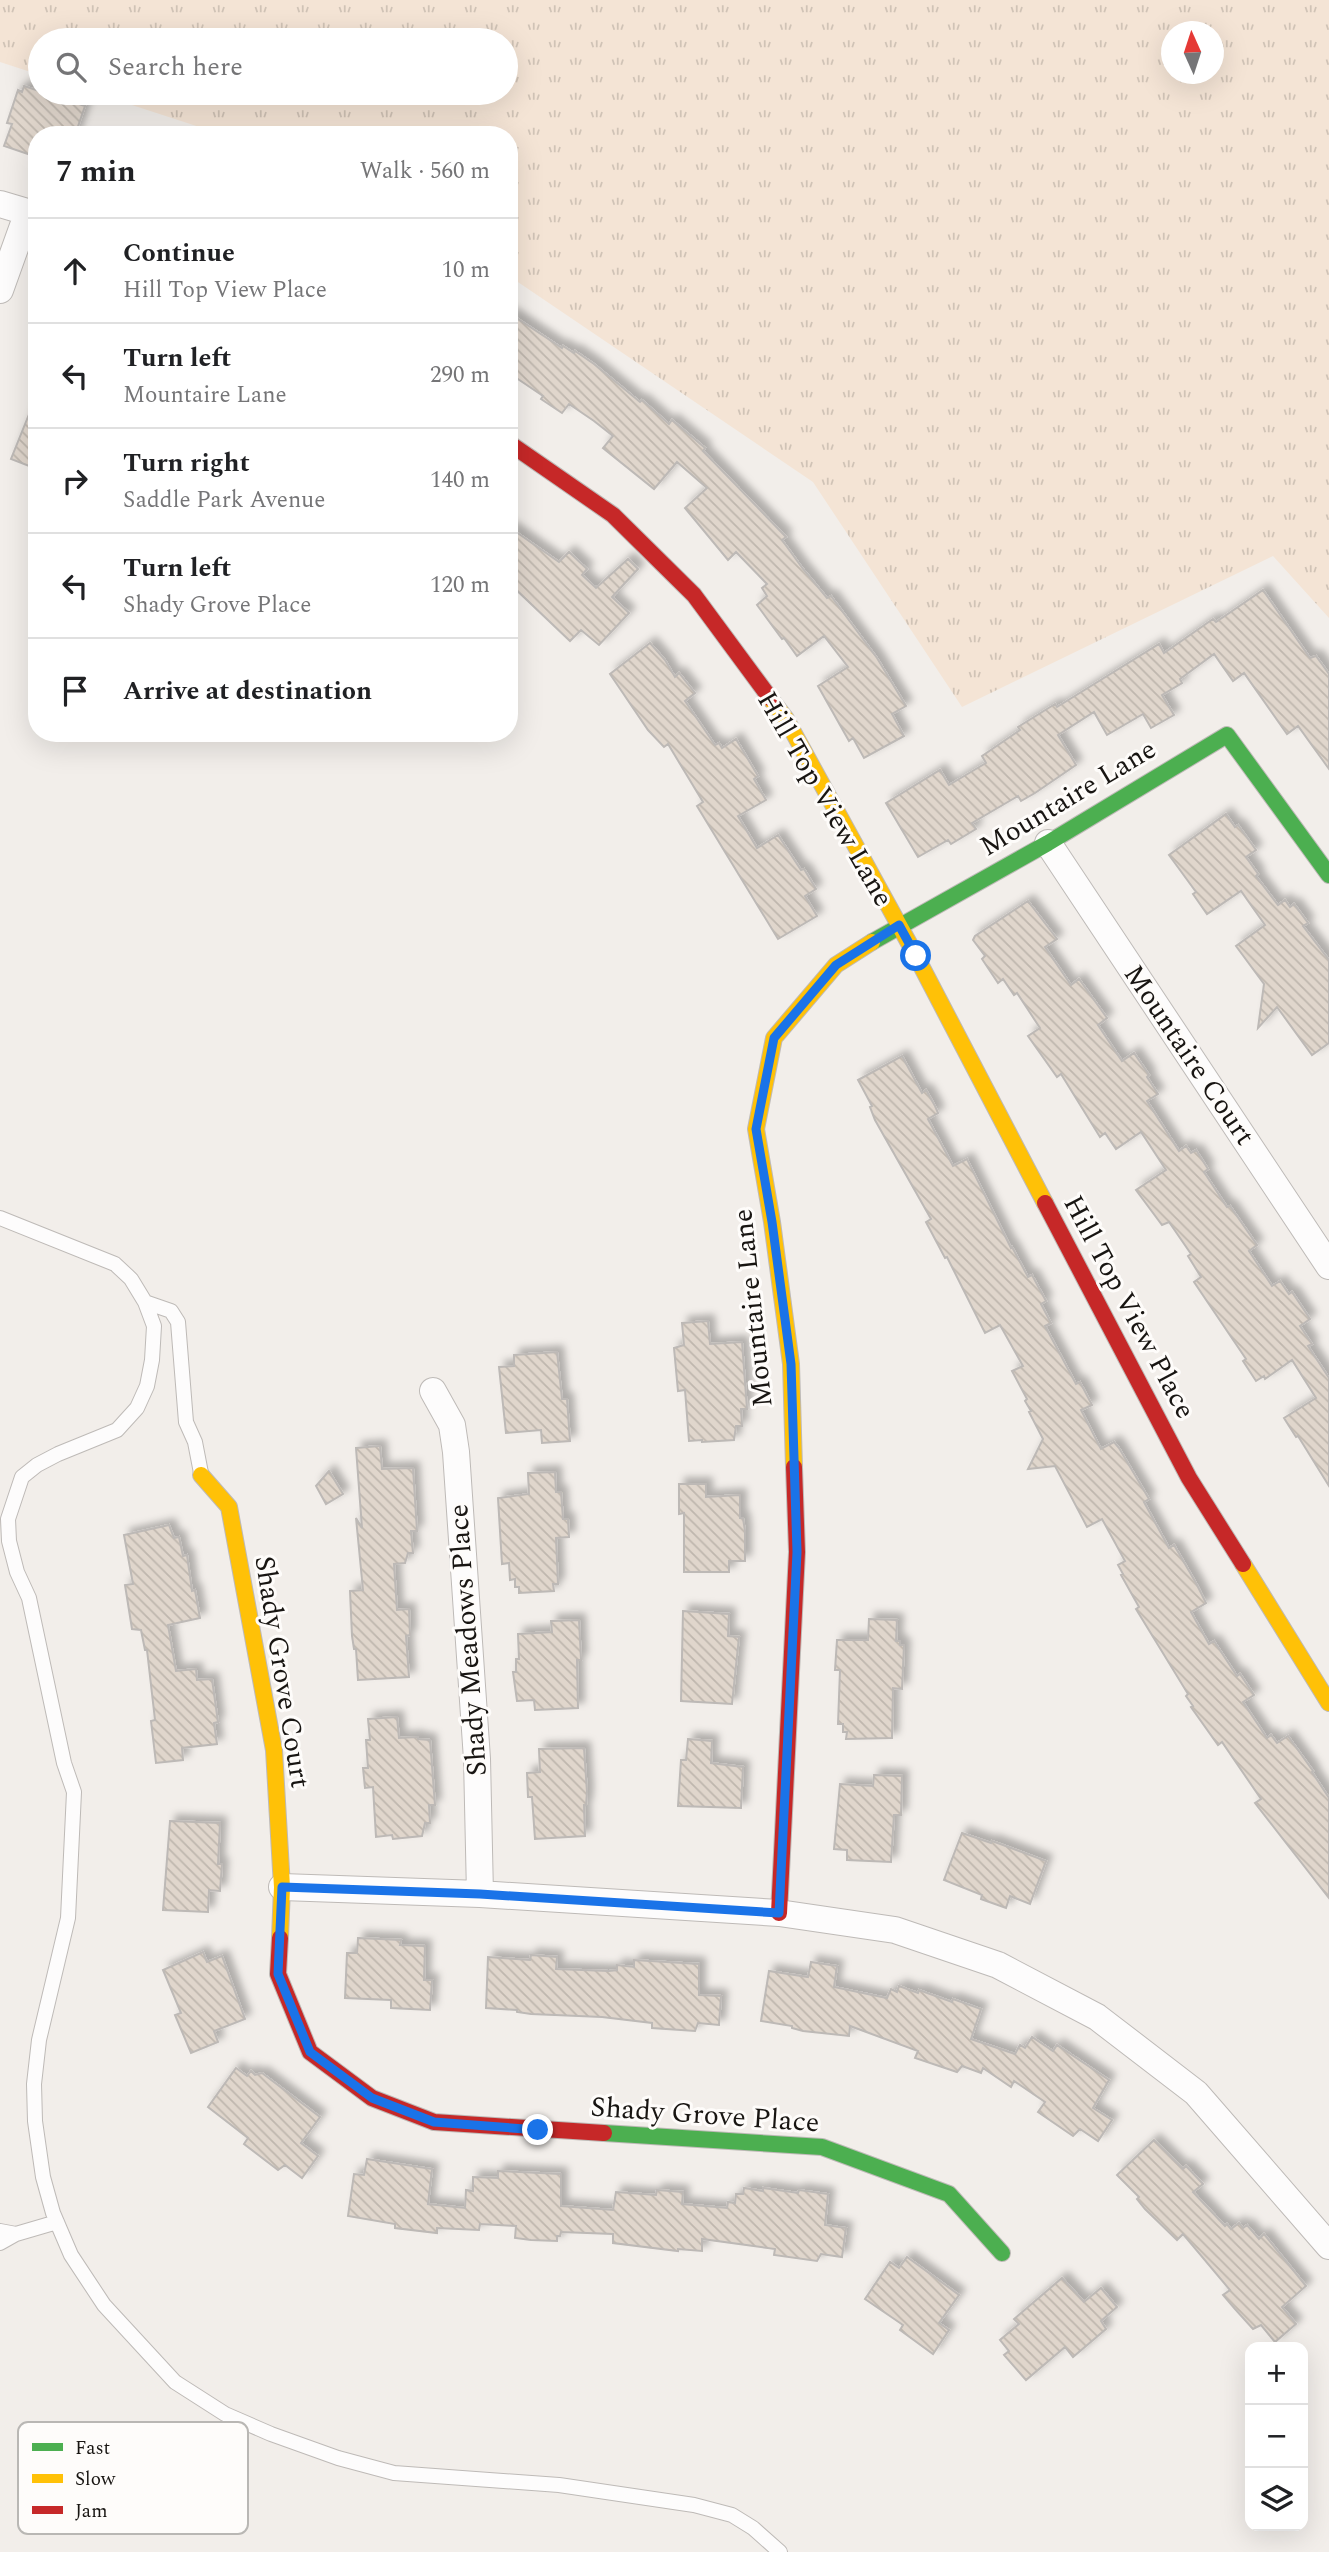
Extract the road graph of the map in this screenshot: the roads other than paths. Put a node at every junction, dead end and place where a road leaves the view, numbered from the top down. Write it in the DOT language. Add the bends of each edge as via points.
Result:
graph roads {
  1 [pos="0,204"];
  2 [pos="28,212"];
  3 [pos="28,225"];
  4 [pos="0,290"];
  5 [pos="518,449"];
  6 [pos="1048,843"];
  7 [pos="1329,875"];
  8 [pos="899,925"];
  9 [pos="0,1218"];
  10 [pos="1329,1266"];
  11 [pos="145,1302"];
  12 [pos="433,1391"];
  13 [pos="201,1475"];
  14 [pos="1329,1703"];
  15 [pos="282,1887"];
  16 [pos="480,1894"];
  17 [pos="779,1913"];
  18 [pos="57,2222"];
  19 [pos="0,2231"];
  20 [pos="16,2234"];
  21 [pos="0,2244"];
  22 [pos="1329,2246"];
  23 [pos="1002,2253"];
  24 [pos="246,2422"];
  25 [pos="248,2423"];
  26 [pos="780,2552"];
  1 -- 2 [label="street"];
  3 -- 4 [label="street"];
  5 -- 8 [label="street, Hill Top View Lane" via="613,515 694,596 786,719"];
  6 -- 7 [label="street, Mountaire Lane" via="1227,735"];
  6 -- 8 [label="street, Mountaire Lane"];
  6 -- 10 [label="street, Mountaire Court"];
  8 -- 14 [label="street, Hill Top View Place" via="1189,1478"];
  8 -- 17 [label="street, Mountaire Lane" via="836,965 774,1038 756,1129 791,1364 796,1538"];
  9 -- 11 [label="lane" via="115,1264"];
  11 -- 13 [label="lane" via="171,1311 178,1322 186,1422"];
  11 -- 18 [label="lane" via="154,1326 152,1360 137,1408 117,1430 58,1454 22,1477 8,1519 9,1541 29,1598 74,1792 68,1918 39,2040 34,2084 43,2177"];
  12 -- 16 [label="street, Shady Meadows Place" via="452,1424 456,1452 477,1759"];
  13 -- 15 [label="street, Shady Grove Court" via="229,1507 274,1750"];
  15 -- 16 [label="street"];
  15 -- 23 [label="street, Shady Grove Place" via="278,1974 305,2041 310,2052 372,2098 434,2122 822,2147 949,2194"];
  16 -- 17 [label="street"];
  17 -- 22 [label="street" via="895,1930 998,1965 1097,2017 1196,2093"];
  18 -- 20 [label="lane"];
  18 -- 24 [label="lane" via="104,2305 136,2342 175,2382"];
  19 -- 20 [label="lane"];
  20 -- 21 [label="lane"];
  25 -- 26 [label="lane" via="338,2458 394,2473 559,2485 694,2505 732,2515"];
}
